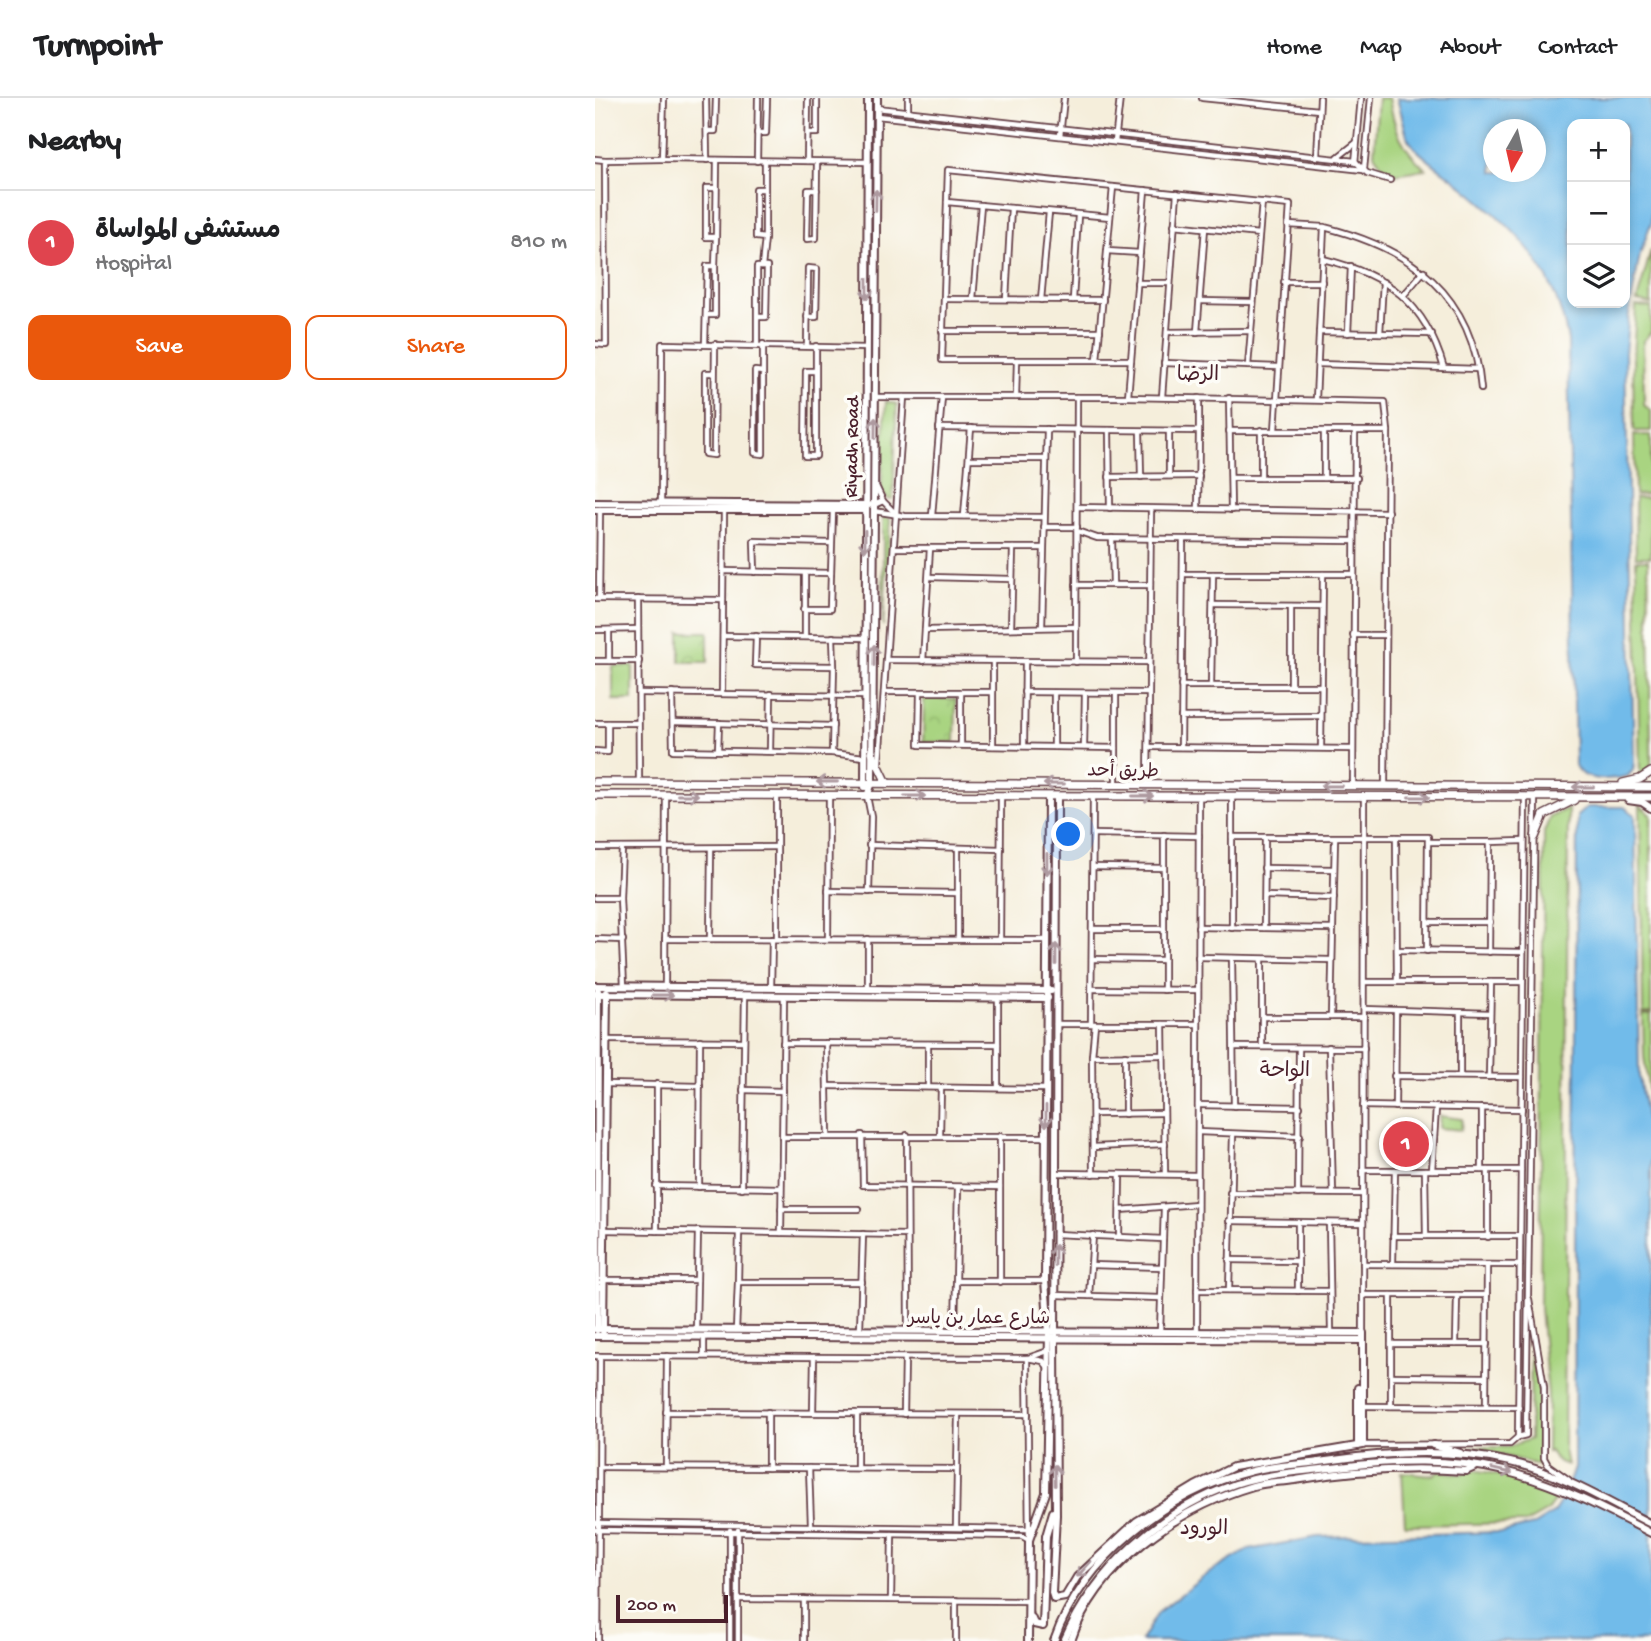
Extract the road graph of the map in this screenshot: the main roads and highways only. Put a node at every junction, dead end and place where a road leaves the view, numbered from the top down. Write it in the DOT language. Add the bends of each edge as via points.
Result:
graph roads {
  1 [pos="872,751"];
  2 [pos="1651,772"];
  3 [pos="595,782"];
  4 [pos="887,783"];
  5 [pos="1610,787"];
  6 [pos="1651,787"];
  7 [pos="595,795"];
  8 [pos="1585,797"];
  9 [pos="1651,797"];
  10 [pos="1535,837"];
  1 -- 4 [label="main road"];
  2 -- 5 [label="main road"];
  4 -- 3 [label="main road, طريق أحد, one-way"];
  5 -- 4 [label="main road, طريق أحد, one-way"];
  5 -- 6 [label="main road, طريق أحد"];
  7 -- 8 [label="main road, طريق أحد, one-way"];
  8 -- 9 [label="main road, طريق أحد"];
  8 -- 10 [label="main road" via="1551,809 1541,819"];
}
